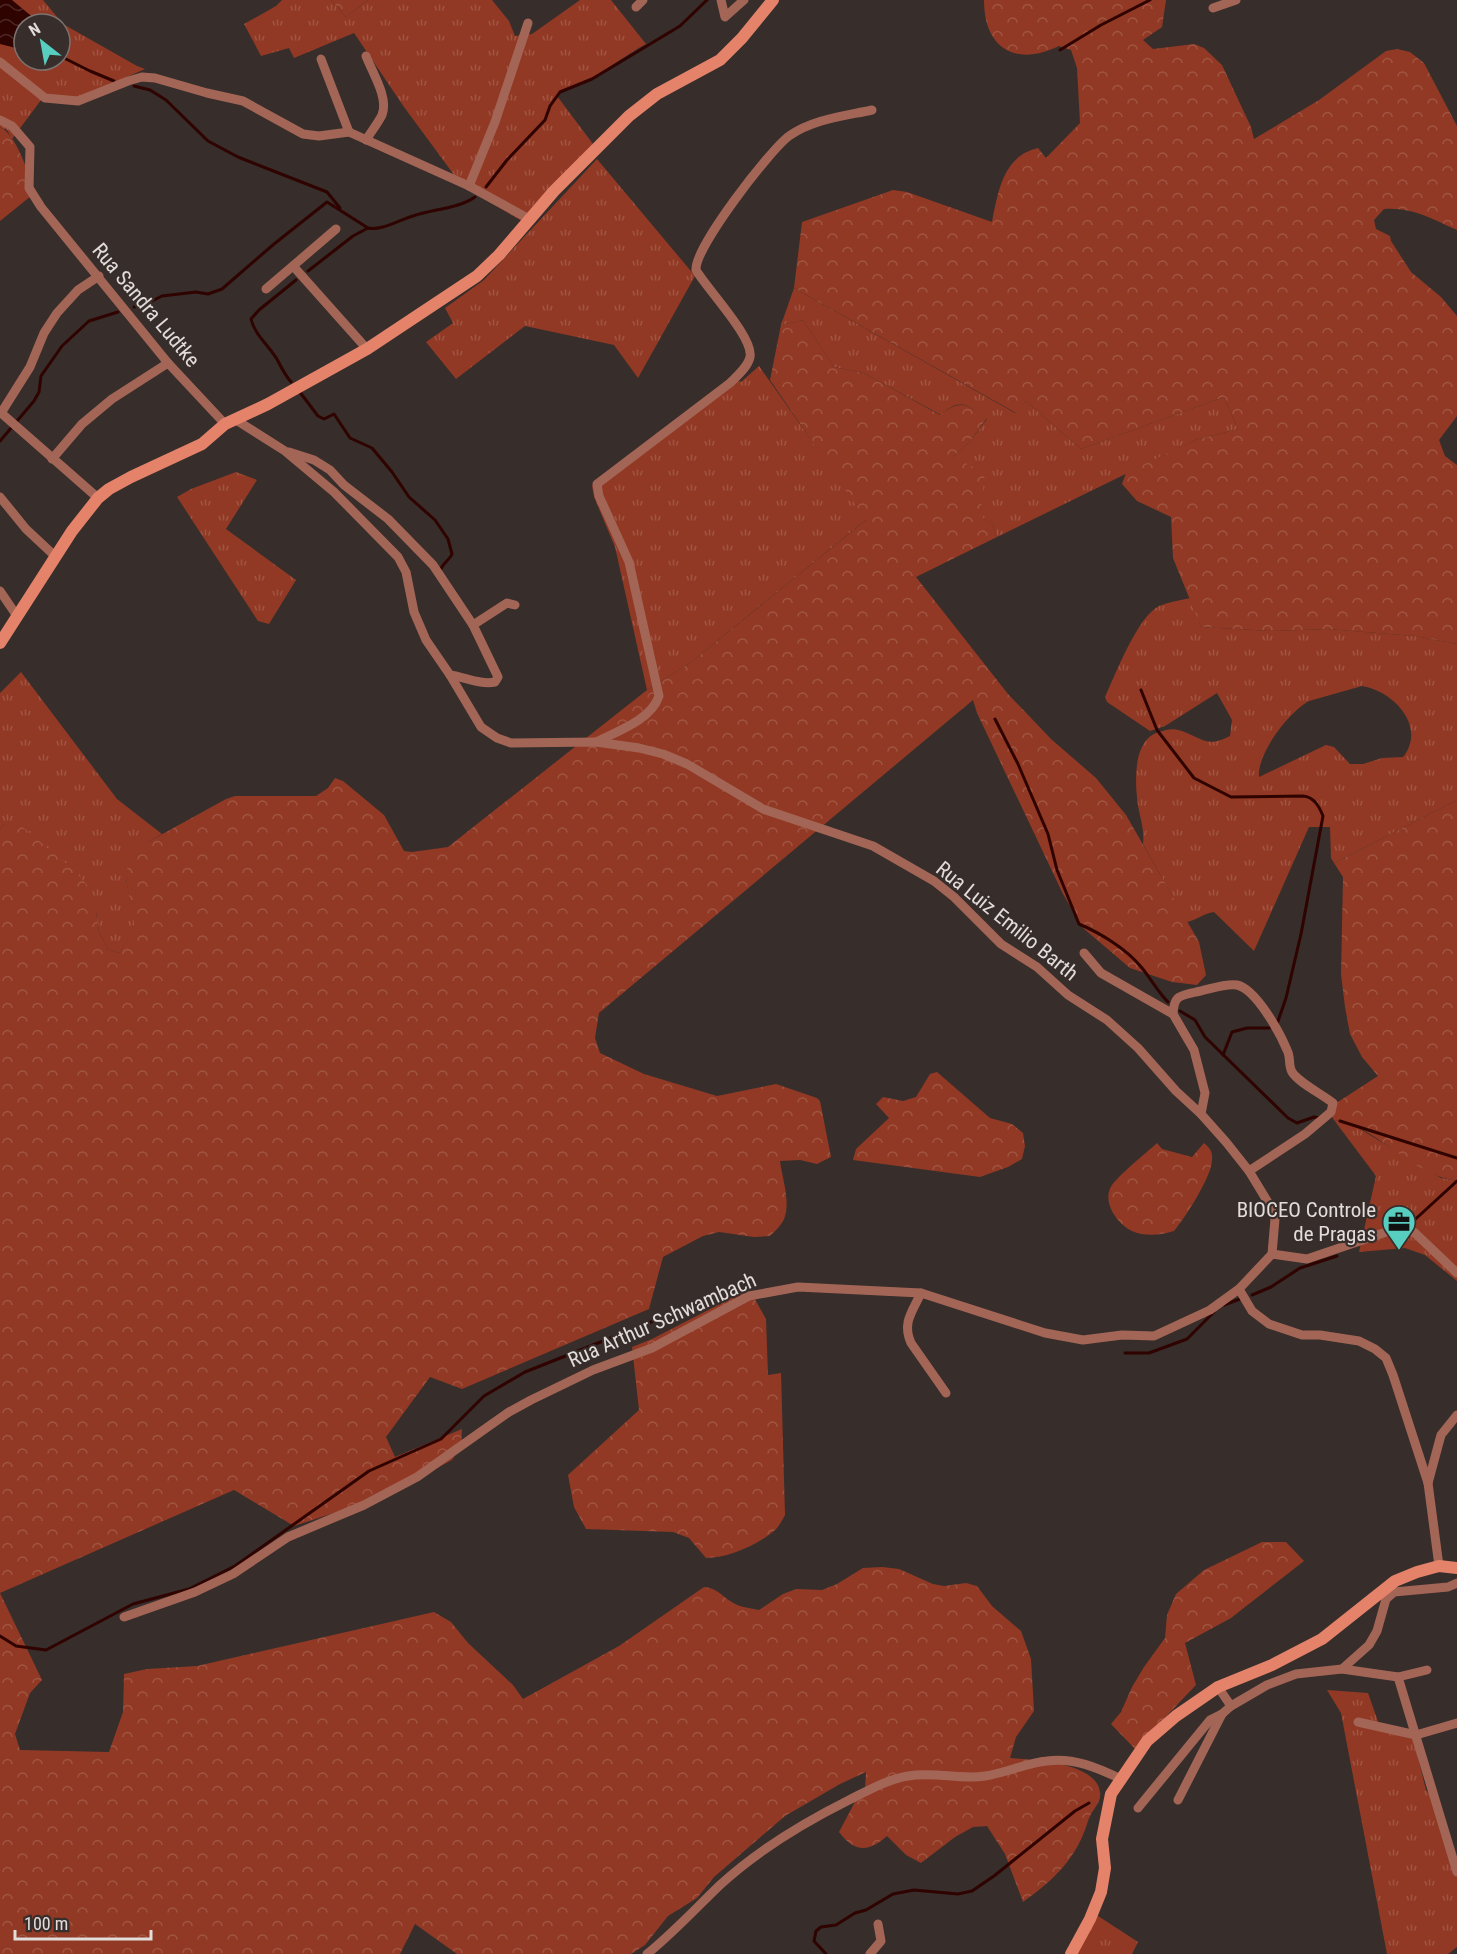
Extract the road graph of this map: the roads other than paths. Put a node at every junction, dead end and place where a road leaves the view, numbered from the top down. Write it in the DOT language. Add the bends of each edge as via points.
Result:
graph roads {
  1 [pos="721,0"];
  2 [pos="744,0"];
  3 [pos="773,0"];
  4 [pos="1236,0"];
  5 [pos="1213,8"];
  6 [pos="528,23"];
  7 [pos="366,56"];
  8 [pos="321,59"];
  9 [pos="0,62"];
  10 [pos="872,110"];
  11 [pos="0,120"];
  12 [pos="349,132"];
  13 [pos="366,140"];
  14 [pos="469,186"];
  15 [pos="531,220"];
  16 [pos="336,229"];
  17 [pos="294,267"];
  18 [pos="99,276"];
  19 [pos="266,289"];
  20 [pos="367,349"];
  21 [pos="168,363"];
  22 [pos="0,412"];
  23 [pos="231,422"];
  24 [pos="285,451"];
  25 [pos="52,459"];
  26 [pos="0,497"];
  27 [pos="98,498"];
  28 [pos="56,557"];
  29 [pos="0,591"];
  30 [pos="515,605"];
  31 [pos="17,616"];
  32 [pos="473,626"];
  33 [pos="0,643"];
  34 [pos="450,675"];
  35 [pos="596,742"];
  36 [pos="1084,953"];
  37 [pos="1173,1014"];
  38 [pos="1201,1114"];
  39 [pos="1249,1171"];
  40 [pos="1272,1254"];
  41 [pos="1457,1273"];
  42 [pos="1239,1289"];
  43 [pos="921,1293"];
  44 [pos="946,1393"];
  45 [pos="1457,1415"];
  46 [pos="1428,1483"];
  47 [pos="1439,1566"];
  48 [pos="1457,1568"];
  49 [pos="1457,1583"];
  50 [pos="124,1617"];
  51 [pos="1342,1669"];
  52 [pos="1427,1670"];
  53 [pos="1398,1677"];
  54 [pos="1218,1687"];
  55 [pos="1231,1706"];
  56 [pos="1222,1714"];
  57 [pos="1358,1722"];
  58 [pos="1457,1724"];
  59 [pos="1416,1735"];
  60 [pos="1121,1779"];
  61 [pos="1179,1800"];
  62 [pos="1138,1808"];
  63 [pos="1457,1872"];
  64 [pos="878,1923"];
  65 [pos="647,1954"];
  66 [pos="870,1954"];
  67 [pos="1071,1954"];
  1 -- 2 [label="street" via="725,17"];
  3 -- 15 [label="street" via="720,60 657,94 629,116 554,191"];
  4 -- 5 [label="street"];
  6 -- 14 [label="street"];
  7 -- 13 [label="street" via="384,108"];
  8 -- 12 [label="street"];
  9 -- 12 [label="street" via="45,98 78,102 128,81 154,78 243,101 303,134"];
  10 -- 35 [label="street" via="829,119 791,135 763,163 698,258 696,270 739,328 750,348 750,357 730,383 597,484 629,562 659,696 656,706 647,714"];
  11 -- 18 [label="street, Rua Sandra Ludtke" via="12,126 30,147 29,188 41,207"];
  12 -- 13 [label="street"];
  13 -- 14 [label="street"];
  14 -- 15 [label="street"];
  15 -- 20 [label="street" via="477,276"];
  16 -- 17 [label="street"];
  17 -- 19 [label="street"];
  17 -- 20 [label="street"];
  18 -- 21 [label="street, Rua Sandra Ludtke"];
  18 -- 22 [label="street" via="78,290 57,313 30,367"];
  20 -- 23 [label="street"];
  21 -- 23 [label="street, Rua Sandra Ludtke"];
  21 -- 25 [label="street" via="112,399 82,424"];
  22 -- 25 [label="street"];
  23 -- 24 [label="street, Rua Luiz Emilio Barth"];
  23 -- 27 [label="street" via="202,444 131,477"];
  24 -- 32 [label="street" via="330,470 388,519 433,565"];
  24 -- 34 [label="street, Rua Luiz Emilio Barth" via="334,492 398,557 406,572 420,629"];
  25 -- 27 [label="street"];
  26 -- 28 [label="street"];
  27 -- 28 [label="street"];
  28 -- 31 [label="street"];
  29 -- 31 [label="street"];
  30 -- 32 [label="street" via="507,603"];
  31 -- 33 [label="street"];
  32 -- 34 [label="street" via="498,677 495,682 483,683"];
  34 -- 35 [label="street, Rua Luiz Emilio Barth" via="481,727 497,738 510,743"];
  35 -- 38 [label="street, Rua Luiz Emilio Barth" via="663,754 762,809 873,846 934,881 1001,944 1107,1020"];
  36 -- 37 [label="street" via="1101,973"];
  37 -- 38 [label="street" via="1194,1050 1205,1093"];
  37 -- 39 [label="street" via="1173,1004 1180,996 1225,986 1244,988 1260,1004 1289,1052 1292,1072 1333,1103 1331,1112 1305,1134"];
  38 -- 39 [label="street"];
  39 -- 40 [label="street" via="1275,1219"];
  40 -- 41 [label="street" via="1307,1259 1374,1234 1408,1229"];
  40 -- 42 [label="street, Rua Arthur Schwambach"];
  42 -- 43 [label="street, Rua Arthur Schwambach" via="1210,1310 1155,1336 1083,1340 1045,1333"];
  42 -- 46 [label="street" via="1252,1311 1269,1324 1302,1335 1359,1341 1386,1358"];
  43 -- 44 [label="street" via="906,1324 907,1334"];
  43 -- 50 [label="street, Rua Arthur Schwambach" via="798,1287 749,1296 652,1348 593,1370 509,1412 417,1477 364,1505 288,1537 234,1574"];
  45 -- 46 [label="street" via="1441,1435"];
  46 -- 47 [label="street"];
  47 -- 48 [label="street"];
  47 -- 54 [label="street" via="1395,1581 1322,1639"];
  49 -- 51 [label="street" via="1395,1592 1386,1599 1369,1645"];
  51 -- 53 [label="street"];
  51 -- 55 [label="street" via="1296,1674"];
  52 -- 53 [label="street"];
  53 -- 59 [label="street"];
  54 -- 55 [label="street"];
  54 -- 60 [label="street" via="1148,1741"];
  55 -- 56 [label="street"];
  56 -- 61 [label="street"];
  56 -- 62 [label="street" via="1210,1720"];
  57 -- 59 [label="street"];
  58 -- 59 [label="street"];
  59 -- 63 [label="street"];
  60 -- 65 [label="street" via="1097,1767 1048,1760 997,1774 970,1778 947,1774 908,1776 874,1787 777,1840 721,1885"];
  60 -- 67 [label="street" via="1106,1814 1101,1892"];
  64 -- 66 [label="street" via="881,1941"];
}
